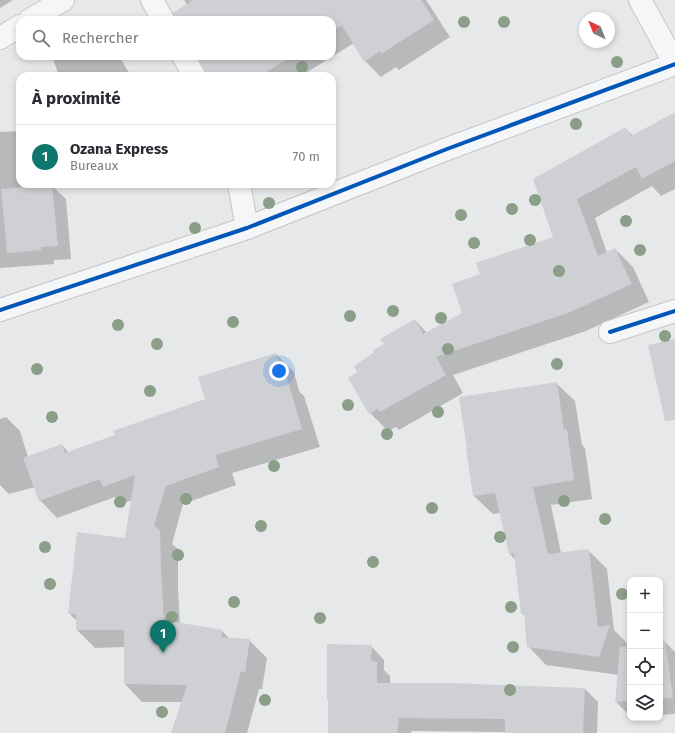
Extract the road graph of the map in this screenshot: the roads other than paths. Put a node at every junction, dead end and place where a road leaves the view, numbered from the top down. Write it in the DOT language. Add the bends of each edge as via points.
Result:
graph roads {
  1 [pos="63,0"];
  2 [pos="152,0"];
  3 [pos="640,0"];
  4 [pos="37,16"];
  5 [pos="162,16"];
  6 [pos="16,28"];
  7 [pos="0,38"];
  8 [pos="185,60"];
  9 [pos="192,72"];
  10 [pos="239,188"];
  11 [pos="247,228"];
  12 [pos="0,310"];
  13 [pos="675,311"];
  14 [pos="610,332"];
  1 -- 4 [label="street"];
  2 -- 5 [label="street"];
  3 -- 11 [label="street" via="675,64"];
  6 -- 7 [label="street"];
  8 -- 9 [label="street"];
  10 -- 11 [label="street"];
  11 -- 12 [label="street"];
  13 -- 14 [label="street"];
}
